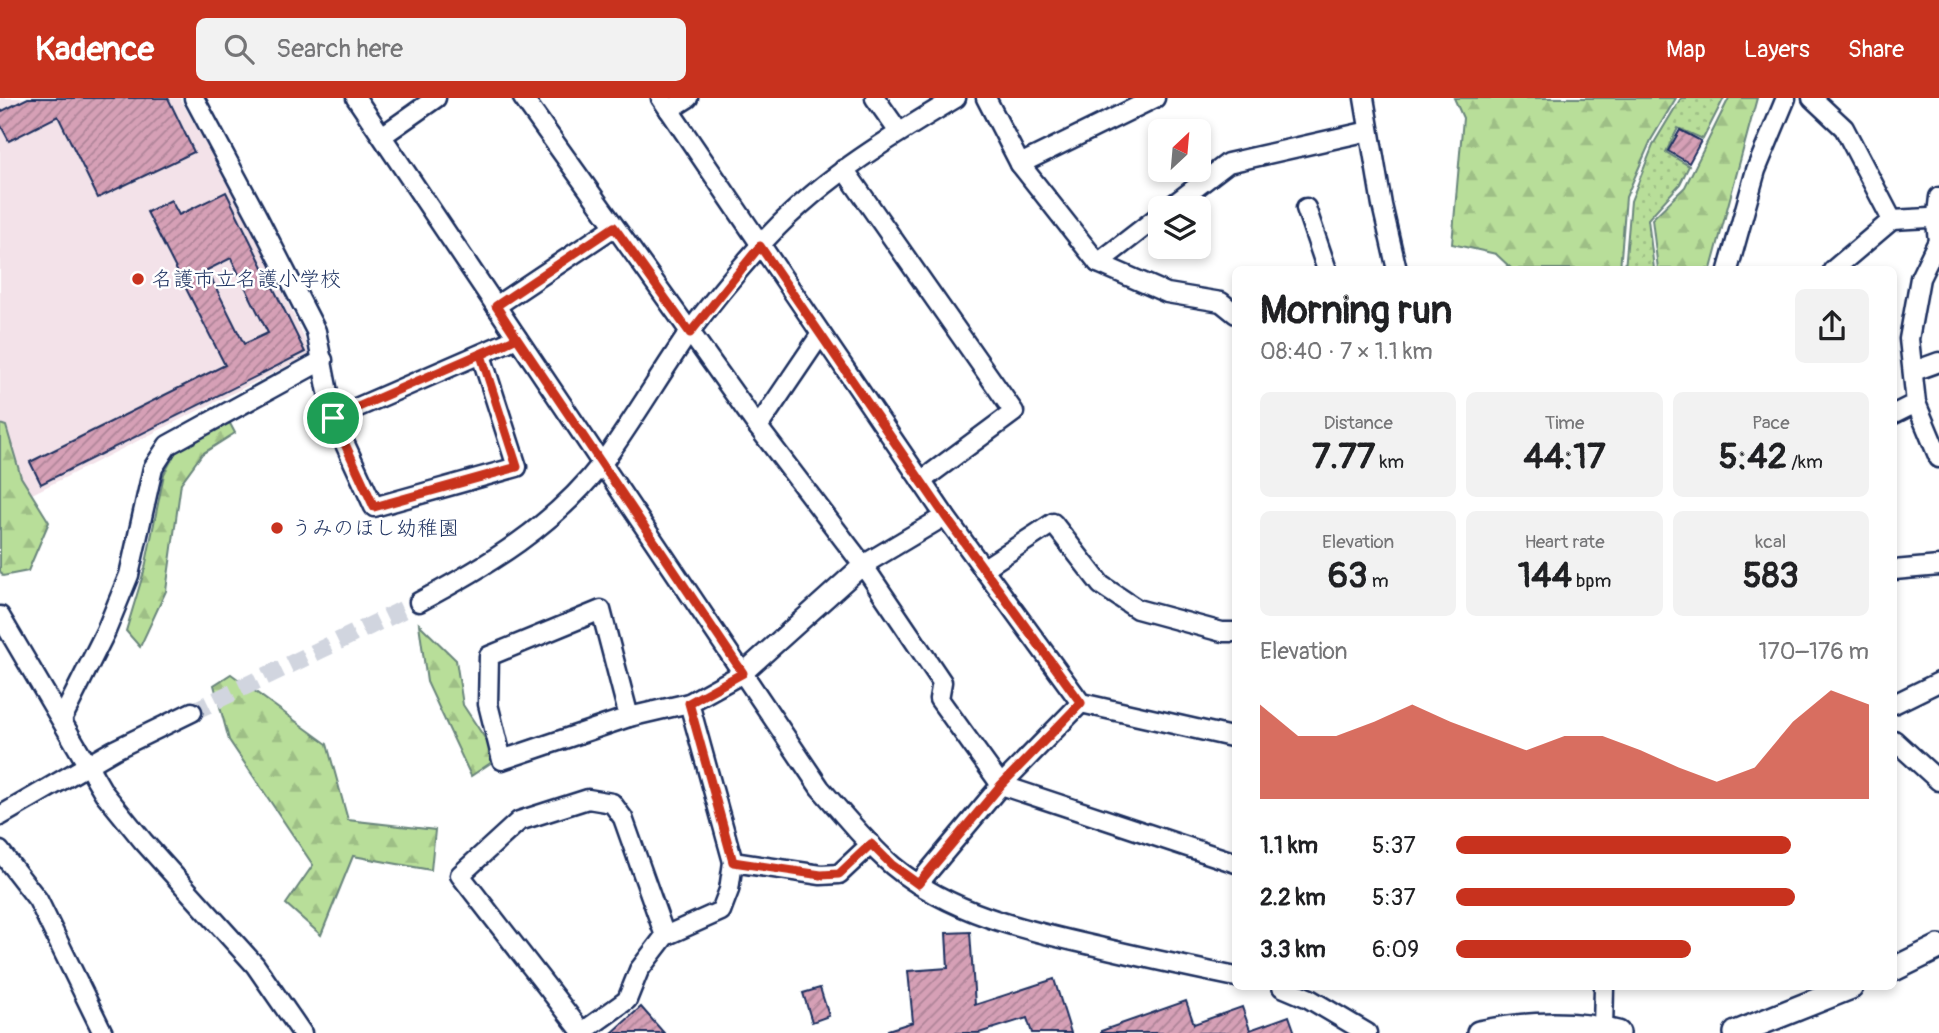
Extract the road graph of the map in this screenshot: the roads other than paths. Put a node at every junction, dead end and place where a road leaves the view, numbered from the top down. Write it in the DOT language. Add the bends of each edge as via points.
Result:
graph roads {
  1 [pos="194,98"];
  2 [pos="356,98"];
  3 [pos="436,98"];
  4 [pos="523,98"];
  5 [pos="688,98"];
  6 [pos="874,98"];
  7 [pos="956,98"];
  8 [pos="986,98"];
  9 [pos="1364,98"];
  10 [pos="1786,98"];
  11 [pos="1812,98"];
  12 [pos="1143,100"];
  13 [pos="665,104"];
  14 [pos="1369,131"];
  15 [pos="899,132"];
  16 [pos="382,136"];
  17 [pos="1020,164"];
  18 [pos="844,169"];
  19 [pos="1185,196"];
  20 [pos="1939,197"];
  21 [pos="1306,208"];
  22 [pos="1892,220"];
  23 [pos="1937,223"];
  24 [pos="1148,224"];
  25 [pos="614,227"];
  26 [pos="760,246"];
  27 [pos="1098,262"];
  28 [pos="1326,266"];
  29 [pos="1396,266"];
  30 [pos="1729,266"];
  31 [pos="1838,266"];
  32 [pos="496,306"];
  33 [pos="1232,311"];
  34 [pos="690,333"];
  35 [pos="821,334"];
  36 [pos="517,338"];
  37 [pos="481,355"];
  38 [pos="323,360"];
  39 [pos="1939,362"];
  40 [pos="1914,371"];
  41 [pos="1916,403"];
  42 [pos="1897,412"];
  43 [pos="333,418"];
  44 [pos="758,427"];
  45 [pos="1939,458"];
  46 [pos="602,463"];
  47 [pos="921,481"];
  48 [pos="945,516"];
  49 [pos="863,565"];
  50 [pos="1939,566"];
  51 [pos="983,569"];
  52 [pos="1897,570"];
  53 [pos="419,602"];
  54 [pos="3,626"];
  55 [pos="1232,632"];
  56 [pos="743,673"];
  57 [pos="1939,682"];
  58 [pos="689,703"];
  59 [pos="1081,703"];
  60 [pos="1897,703"];
  61 [pos="192,712"];
  62 [pos="629,717"];
  63 [pos="62,719"];
  64 [pos="1232,737"];
  65 [pos="1897,743"];
  66 [pos="89,767"];
  67 [pos="1939,781"];
  68 [pos="1001,785"];
  69 [pos="0,816"];
  70 [pos="871,844"];
  71 [pos="0,851"];
  72 [pos="733,862"];
  73 [pos="1232,862"];
  74 [pos="918,884"];
  75 [pos="665,936"];
  76 [pos="1939,947"];
  77 [pos="1897,968"];
  78 [pos="1232,976"];
  79 [pos="1289,990"];
  80 [pos="1604,990"];
  81 [pos="1844,990"];
  82 [pos="1327,1009"];
  83 [pos="1611,1031"];
  84 [pos="1747,1032"];
  85 [pos="103,1033"];
  86 [pos="302,1033"];
  87 [pos="582,1033"];
  88 [pos="1343,1033"];
  89 [pos="1367,1033"];
  90 [pos="1479,1033"];
  1 -- 38 [label="street" via="316,331"];
  2 -- 16 [label="street"];
  3 -- 16 [label="street"];
  4 -- 25 [label="street"];
  5 -- 13 [label="street"];
  6 -- 15 [label="street"];
  7 -- 15 [label="street"];
  8 -- 17 [label="street"];
  9 -- 14 [label="street"];
  10 -- 30 [label="street" via="1756,170"];
  11 -- 22 [label="street" via="1844,128"];
  12 -- 17 [label="street"];
  13 -- 26 [label="street"];
  14 -- 19 [label="street" via="1228,163"];
  14 -- 29 [label="street"];
  15 -- 18 [label="street"];
  16 -- 32 [label="street"];
  17 -- 27 [label="street"];
  18 -- 26 [label="street"];
  18 -- 47 [label="street" via="1014,412"];
  20 -- 23 [label="street"];
  21 -- 28 [label="street"];
  22 -- 23 [label="street" via="1929,218"];
  22 -- 31 [label="street"];
  23 -- 40 [label="street" via="1938,241 1914,303 1909,340"];
  24 -- 27 [label="street"];
  25 -- 32 [label="street"];
  25 -- 34 [label="street"];
  26 -- 34 [label="street"];
  26 -- 35 [label="street"];
  27 -- 33 [label="street" via="1167,293 1221,302"];
  32 -- 36 [label="street"];
  34 -- 44 [label="street"];
  34 -- 46 [label="street"];
  35 -- 44 [label="street"];
  35 -- 47 [label="street"];
  36 -- 37 [label="street"];
  36 -- 46 [label="street"];
  37 -- 43 [label="street"];
  37 -- 43 [label="street" via="517,467 374,507"];
  38 -- 43 [label="street"];
  38 -- 63 [label="street" via="169,445 153,468 129,575"];
  39 -- 40 [label="street"];
  40 -- 41 [label="street"];
  41 -- 42 [label="street"];
  41 -- 45 [label="street"];
  44 -- 49 [label="street"];
  46 -- 53 [label="street" via="563,505 506,552"];
  46 -- 56 [label="street"];
  47 -- 48 [label="street"];
  48 -- 49 [label="street"];
  48 -- 51 [label="street"];
  49 -- 56 [label="street"];
  49 -- 68 [label="street" via="942,682 939,699"];
  50 -- 52 [label="street"];
  51 -- 55 [label="street" via="1053,523 1101,585 1137,609"];
  51 -- 59 [label="street"];
  54 -- 63 [label="street"];
  56 -- 58 [label="street"];
  56 -- 70 [label="street" via="820,788"];
  57 -- 60 [label="street"];
  58 -- 62 [label="street"];
  58 -- 72 [label="street"];
  59 -- 64 [label="street"];
  59 -- 68 [label="street"];
  61 -- 66 [label="street"];
  62 -- 62 [label="street" via="502,760 488,704 489,656 601,610"];
  63 -- 66 [label="street"];
  65 -- 67 [label="street"];
  66 -- 69 [label="street"];
  66 -- 86 [label="street" via="143,841 255,965"];
  68 -- 73 [label="street"];
  68 -- 74 [label="street"];
  70 -- 72 [label="street" via="839,874"];
  70 -- 74 [label="street"];
  71 -- 85 [label="street" via="38,900"];
  72 -- 75 [label="street" via="721,911"];
  74 -- 78 [label="street" via="983,916 1033,932"];
  75 -- 87 [label="street" via="639,970 627,1000"];
  75 -- 87 [label="street" via="623,818 612,803 588,799 519,821 460,875"];
  76 -- 77 [label="main road"];
  79 -- 82 [label="street"];
  80 -- 83 [label="street"];
  81 -- 84 [label="main road"];
  82 -- 88 [label="street"];
  82 -- 89 [label="street"];
  83 -- 90 [label="main road" via="1546,1025"];
}
